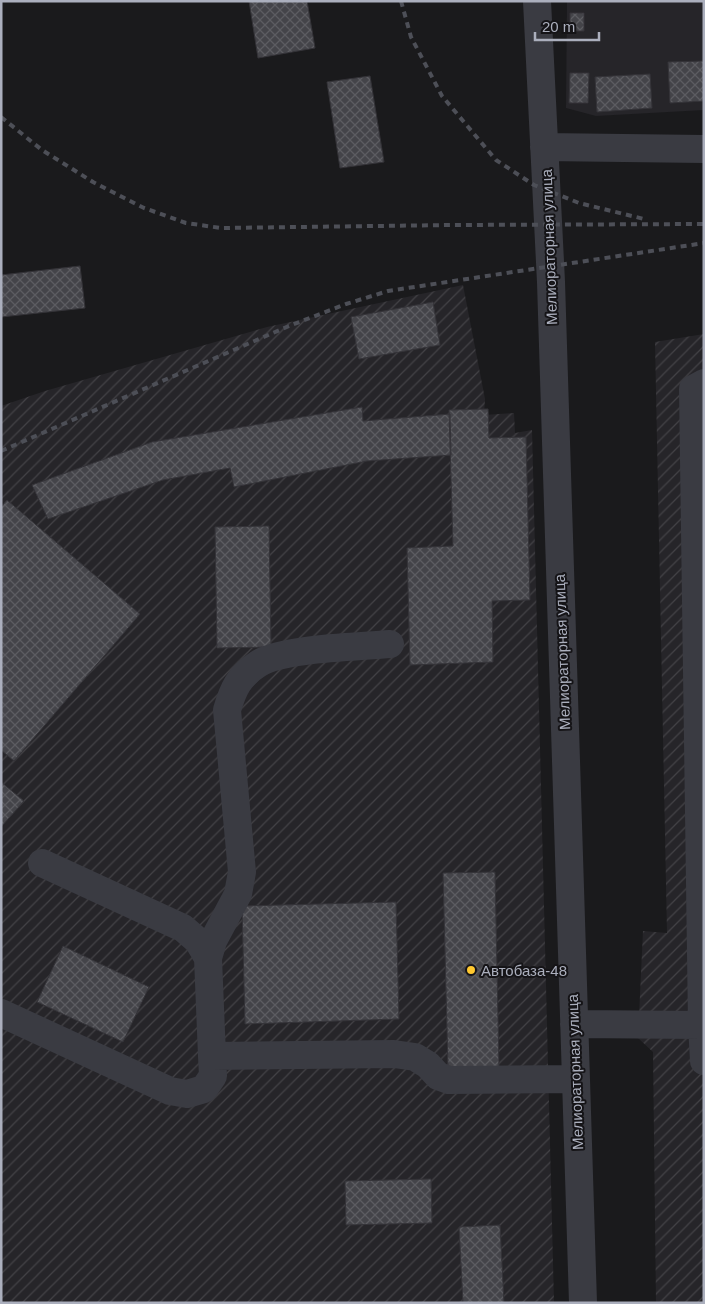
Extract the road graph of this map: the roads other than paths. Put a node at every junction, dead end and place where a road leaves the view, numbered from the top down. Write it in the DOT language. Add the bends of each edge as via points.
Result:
graph roads {
  1 [pos="537,1"];
  2 [pos="544,147"];
  3 [pos="704,149"];
  4 [pos="704,383"];
  5 [pos="390,644"];
  6 [pos="42,863"];
  7 [pos="208,958"];
  8 [pos="1,1013"];
  9 [pos="574,1024"];
  10 [pos="702,1026"];
  11 [pos="212,1056"];
  12 [pos="704,1061"];
  13 [pos="576,1079"];
  14 [pos="583,1303"];
  1 -- 2 [label="street, Мелиораторная улица"];
  2 -- 3 [label="street"];
  2 -- 9 [label="street, Мелиораторная улица"];
  4 -- 10 [label="street" via="694,389"];
  5 -- 7 [label="street" via="287,653 259,662 233,690 227,710 242,872 238,894 213,941"];
  6 -- 7 [label="street" via="182,928 198,941"];
  7 -- 11 [label="street"];
  8 -- 11 [label="street" via="170,1091 187,1094 204,1089 212,1076"];
  9 -- 10 [label="street"];
  9 -- 13 [label="street, Мелиораторная улица"];
  10 -- 12 [label="street"];
  11 -- 13 [label="street" via="394,1054 415,1057 438,1076 449,1080"];
  13 -- 14 [label="street, Мелиораторная улица"];
}
